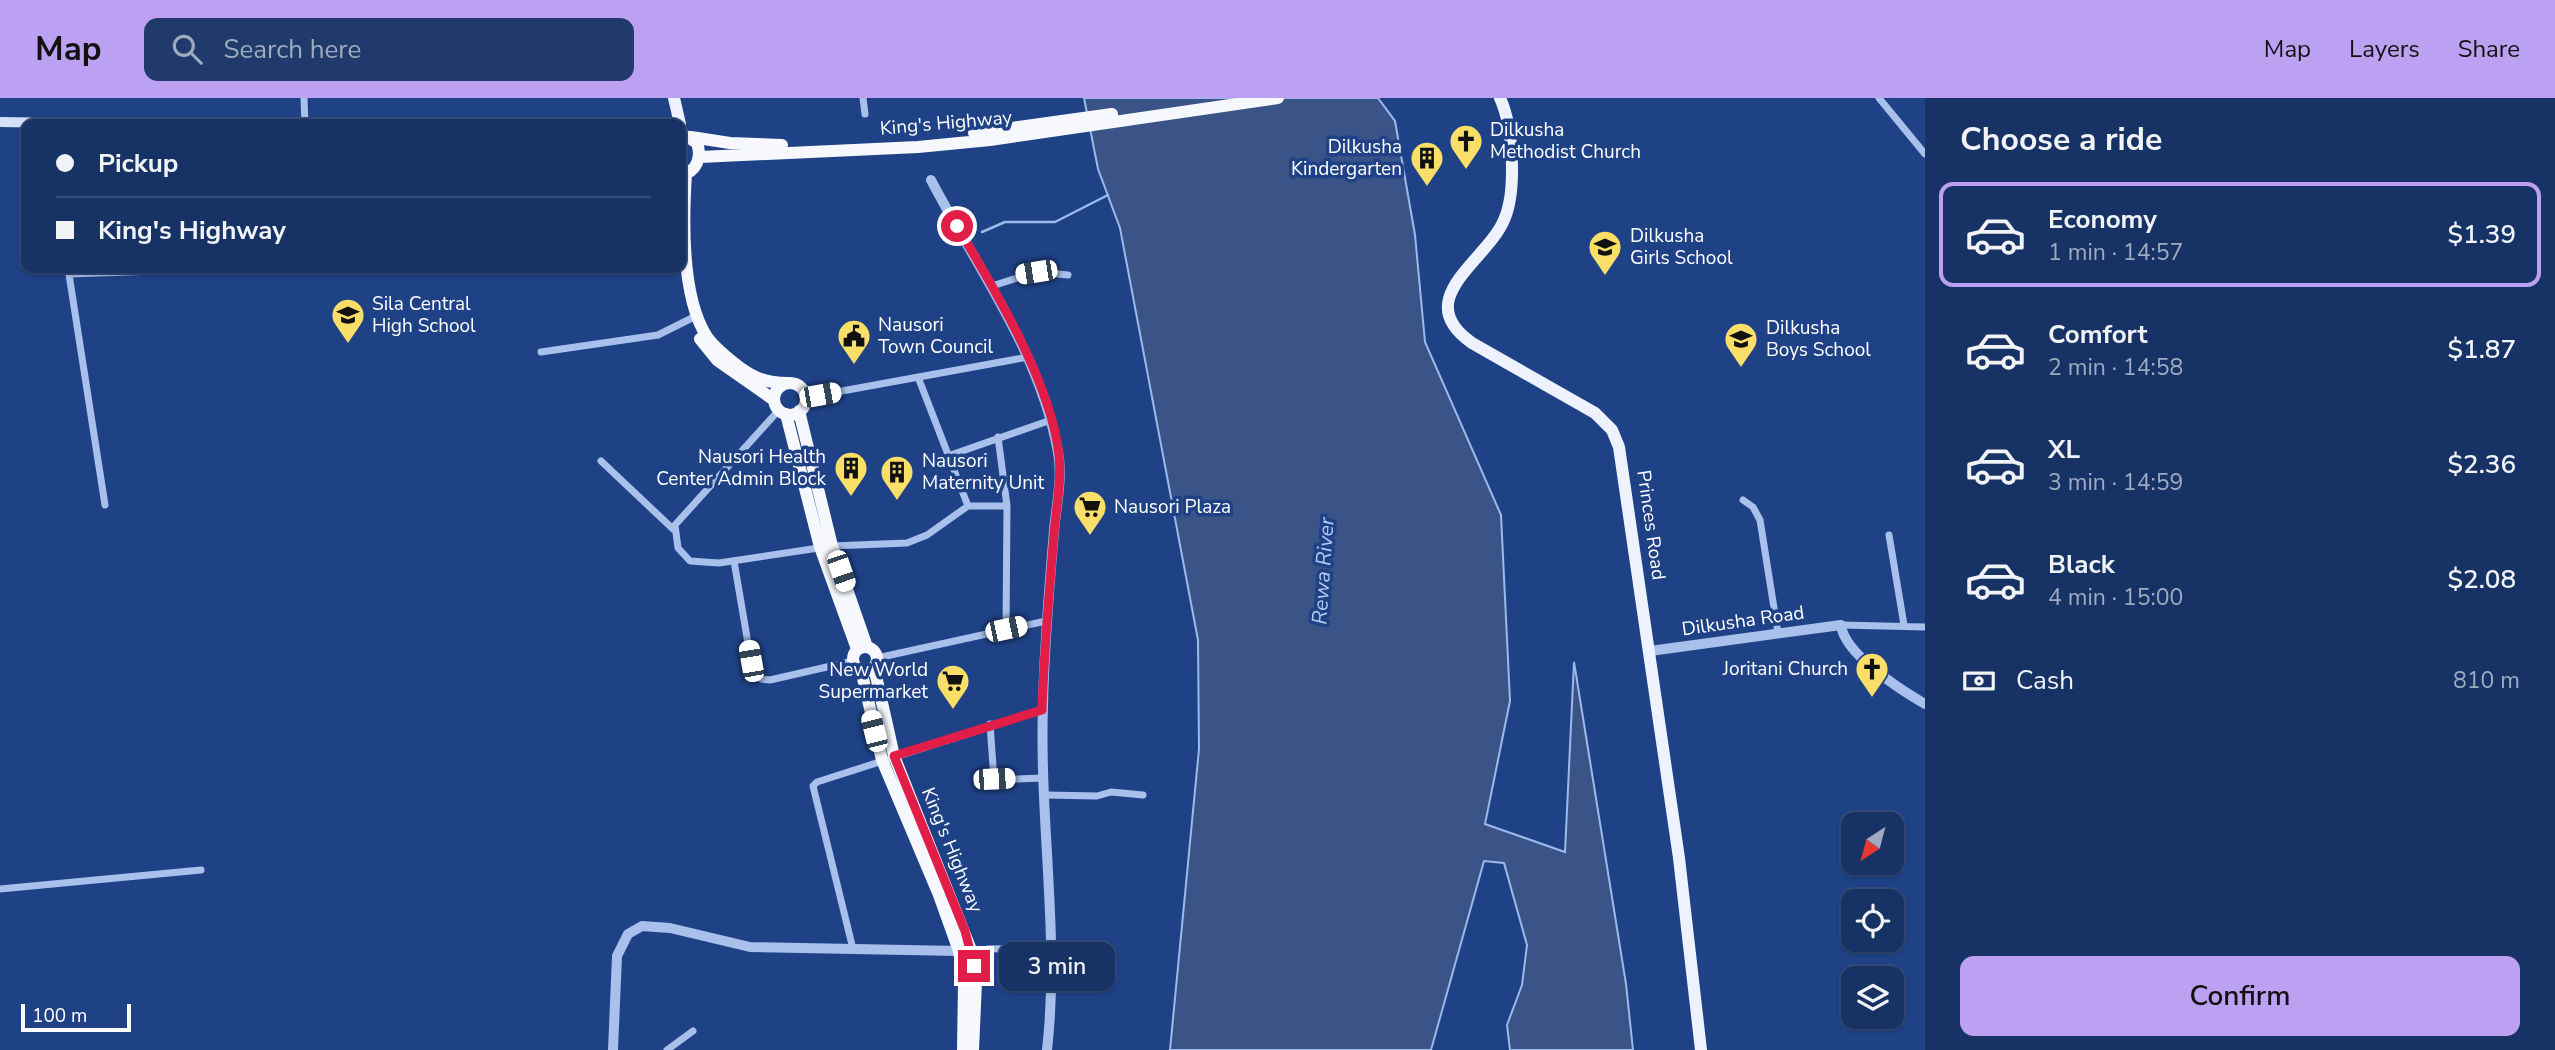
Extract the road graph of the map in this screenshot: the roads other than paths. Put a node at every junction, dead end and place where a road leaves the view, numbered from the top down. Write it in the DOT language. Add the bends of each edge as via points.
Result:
graph roads {
  1 [pos="304,98"];
  2 [pos="863,98"];
  3 [pos="1222,98"];
  4 [pos="1278,98"];
  5 [pos="1500,98"];
  6 [pos="1879,98"];
  7 [pos="1508,104"];
  8 [pos="865,114"];
  9 [pos="305,119"];
  10 [pos="0,122"];
  11 [pos="21,123"];
  12 [pos="1046,128"];
  13 [pos="686,132"];
  14 [pos="686,135"];
  15 [pos="1925,154"];
  16 [pos="699,158"];
  17 [pos="686,173"];
  18 [pos="931,180"];
  19 [pos="686,217"];
  20 [pos="68,273"];
  21 [pos="682,273"];
  22 [pos="1068,275"];
  23 [pos="992,286"];
  24 [pos="693,317"];
  25 [pos="541,352"];
  26 [pos="1028,357"];
  27 [pos="918,377"];
  28 [pos="793,384"];
  29 [pos="820,395"];
  30 [pos="789,408"];
  31 [pos="1051,419"];
  32 [pos="998,437"];
  33 [pos="948,456"];
  34 [pos="601,461"];
  35 [pos="1743,500"];
  36 [pos="105,505"];
  37 [pos="968,506"];
  38 [pos="1007,506"];
  39 [pos="673,529"];
  40 [pos="1889,535"];
  41 [pos="826,547"];
  42 [pos="734,561"];
  43 [pos="1046,621"];
  44 [pos="1841,625"];
  45 [pos="1903,625"];
  46 [pos="1925,627"];
  47 [pos="1006,629"];
  48 [pos="1778,633"];
  49 [pos="1650,651"];
  50 [pos="865,659"];
  51 [pos="1925,705"];
  52 [pos="1042,710"];
  53 [pos="990,724"];
  54 [pos="888,758"];
  55 [pos="1044,778"];
  56 [pos="1045,795"];
  57 [pos="1143,795"];
  58 [pos="201,870"];
  59 [pos="0,889"];
  60 [pos="1051,948"];
  61 [pos="853,949"];
  62 [pos="988,949"];
  63 [pos="959,951"];
  64 [pos="693,1031"];
  65 [pos="613,1050"];
  66 [pos="667,1050"];
  67 [pos="963,1050"];
  68 [pos="973,1050"];
  69 [pos="1047,1050"];
  70 [pos="1701,1050"];
  1 -- 9 [label="street"];
  2 -- 8 [label="street"];
  3 -- 12 [label="highway, King's Highway"];
  4 -- 12 [label="highway, King's Highway"];
  5 -- 7 [label="main road, Princes Road"];
  6 -- 15 [label="street"];
  7 -- 49 [label="main road, Princes Road" via="1511,179 1507,213 1492,243 1451,287 1451,316 1468,340 1595,413 1612,430 1624,469"];
  10 -- 11 [label="main road"];
  12 -- 13 [label="highway, King's Highway" via="810,146 730,143"];
  12 -- 16 [label="highway, King's Highway" via="918,147"];
  14 -- 16 [label="highway" via="699,150"];
  16 -- 17 [label="highway"];
  18 -- 23 [label="street"];
  19 -- 24 [label="highway"];
  20 -- 36 [label="street"];
  21 -- 24 [label="highway" via="685,304"];
  22 -- 23 [label="street" via="1036,272"];
  23 -- 26 [label="street"];
  24 -- 25 [label="street" via="658,335"];
  24 -- 28 [label="highway" via="713,345 745,371 769,383"];
  24 -- 30 [label="highway" via="708,352"];
  26 -- 27 [label="street"];
  26 -- 31 [label="street"];
  27 -- 29 [label="street"];
  27 -- 33 [label="street"];
  28 -- 29 [label="street"];
  28 -- 30 [label="highway, King's Highway" via="805,394"];
  28 -- 30 [label="highway" via="778,389"];
  29 -- 30 [label="street"];
  30 -- 39 [label="street"];
  30 -- 41 [label="highway, King's Highway"];
  31 -- 32 [label="street"];
  31 -- 43 [label="street" via="1059,455"];
  32 -- 33 [label="street"];
  32 -- 38 [label="street"];
  33 -- 37 [label="street"];
  34 -- 39 [label="street"];
  35 -- 48 [label="street" via="1760,520"];
  37 -- 38 [label="street"];
  37 -- 41 [label="street" via="927,535 907,543"];
  38 -- 47 [label="street"];
  39 -- 42 [label="street" via="683,556 700,563"];
  40 -- 45 [label="street"];
  41 -- 42 [label="street"];
  41 -- 50 [label="highway, King's Highway"];
  42 -- 50 [label="street" via="751,661 761,679"];
  43 -- 47 [label="street"];
  43 -- 52 [label="street"];
  44 -- 45 [label="street"];
  44 -- 48 [label="street, Dilkusha Road"];
  44 -- 51 [label="street" via="1845,640 1857,654"];
  45 -- 46 [label="street"];
  47 -- 50 [label="street"];
  48 -- 49 [label="street, Dilkusha Road"];
  49 -- 70 [label="main road, Princes Road"];
  50 -- 54 [label="highway, King's Highway"];
  52 -- 53 [label="street"];
  52 -- 55 [label="street"];
  53 -- 54 [label="street"];
  53 -- 55 [label="street" via="994,779"];
  54 -- 61 [label="street" via="817,782 813,791"];
  54 -- 63 [label="highway, King's Highway"];
  54 -- 68 [label="highway, King's Highway" via="971,950 976,982"];
  55 -- 56 [label="street"];
  56 -- 57 [label="street"];
  56 -- 60 [label="street"];
  58 -- 59 [label="street"];
  60 -- 62 [label="street"];
  60 -- 69 [label="street"];
  61 -- 63 [label="street"];
  61 -- 65 [label="street" via="750,947 642,926 628,934 617,956"];
  63 -- 67 [label="highway, King's Highway" via="964,982"];
  64 -- 66 [label="street"];
}
